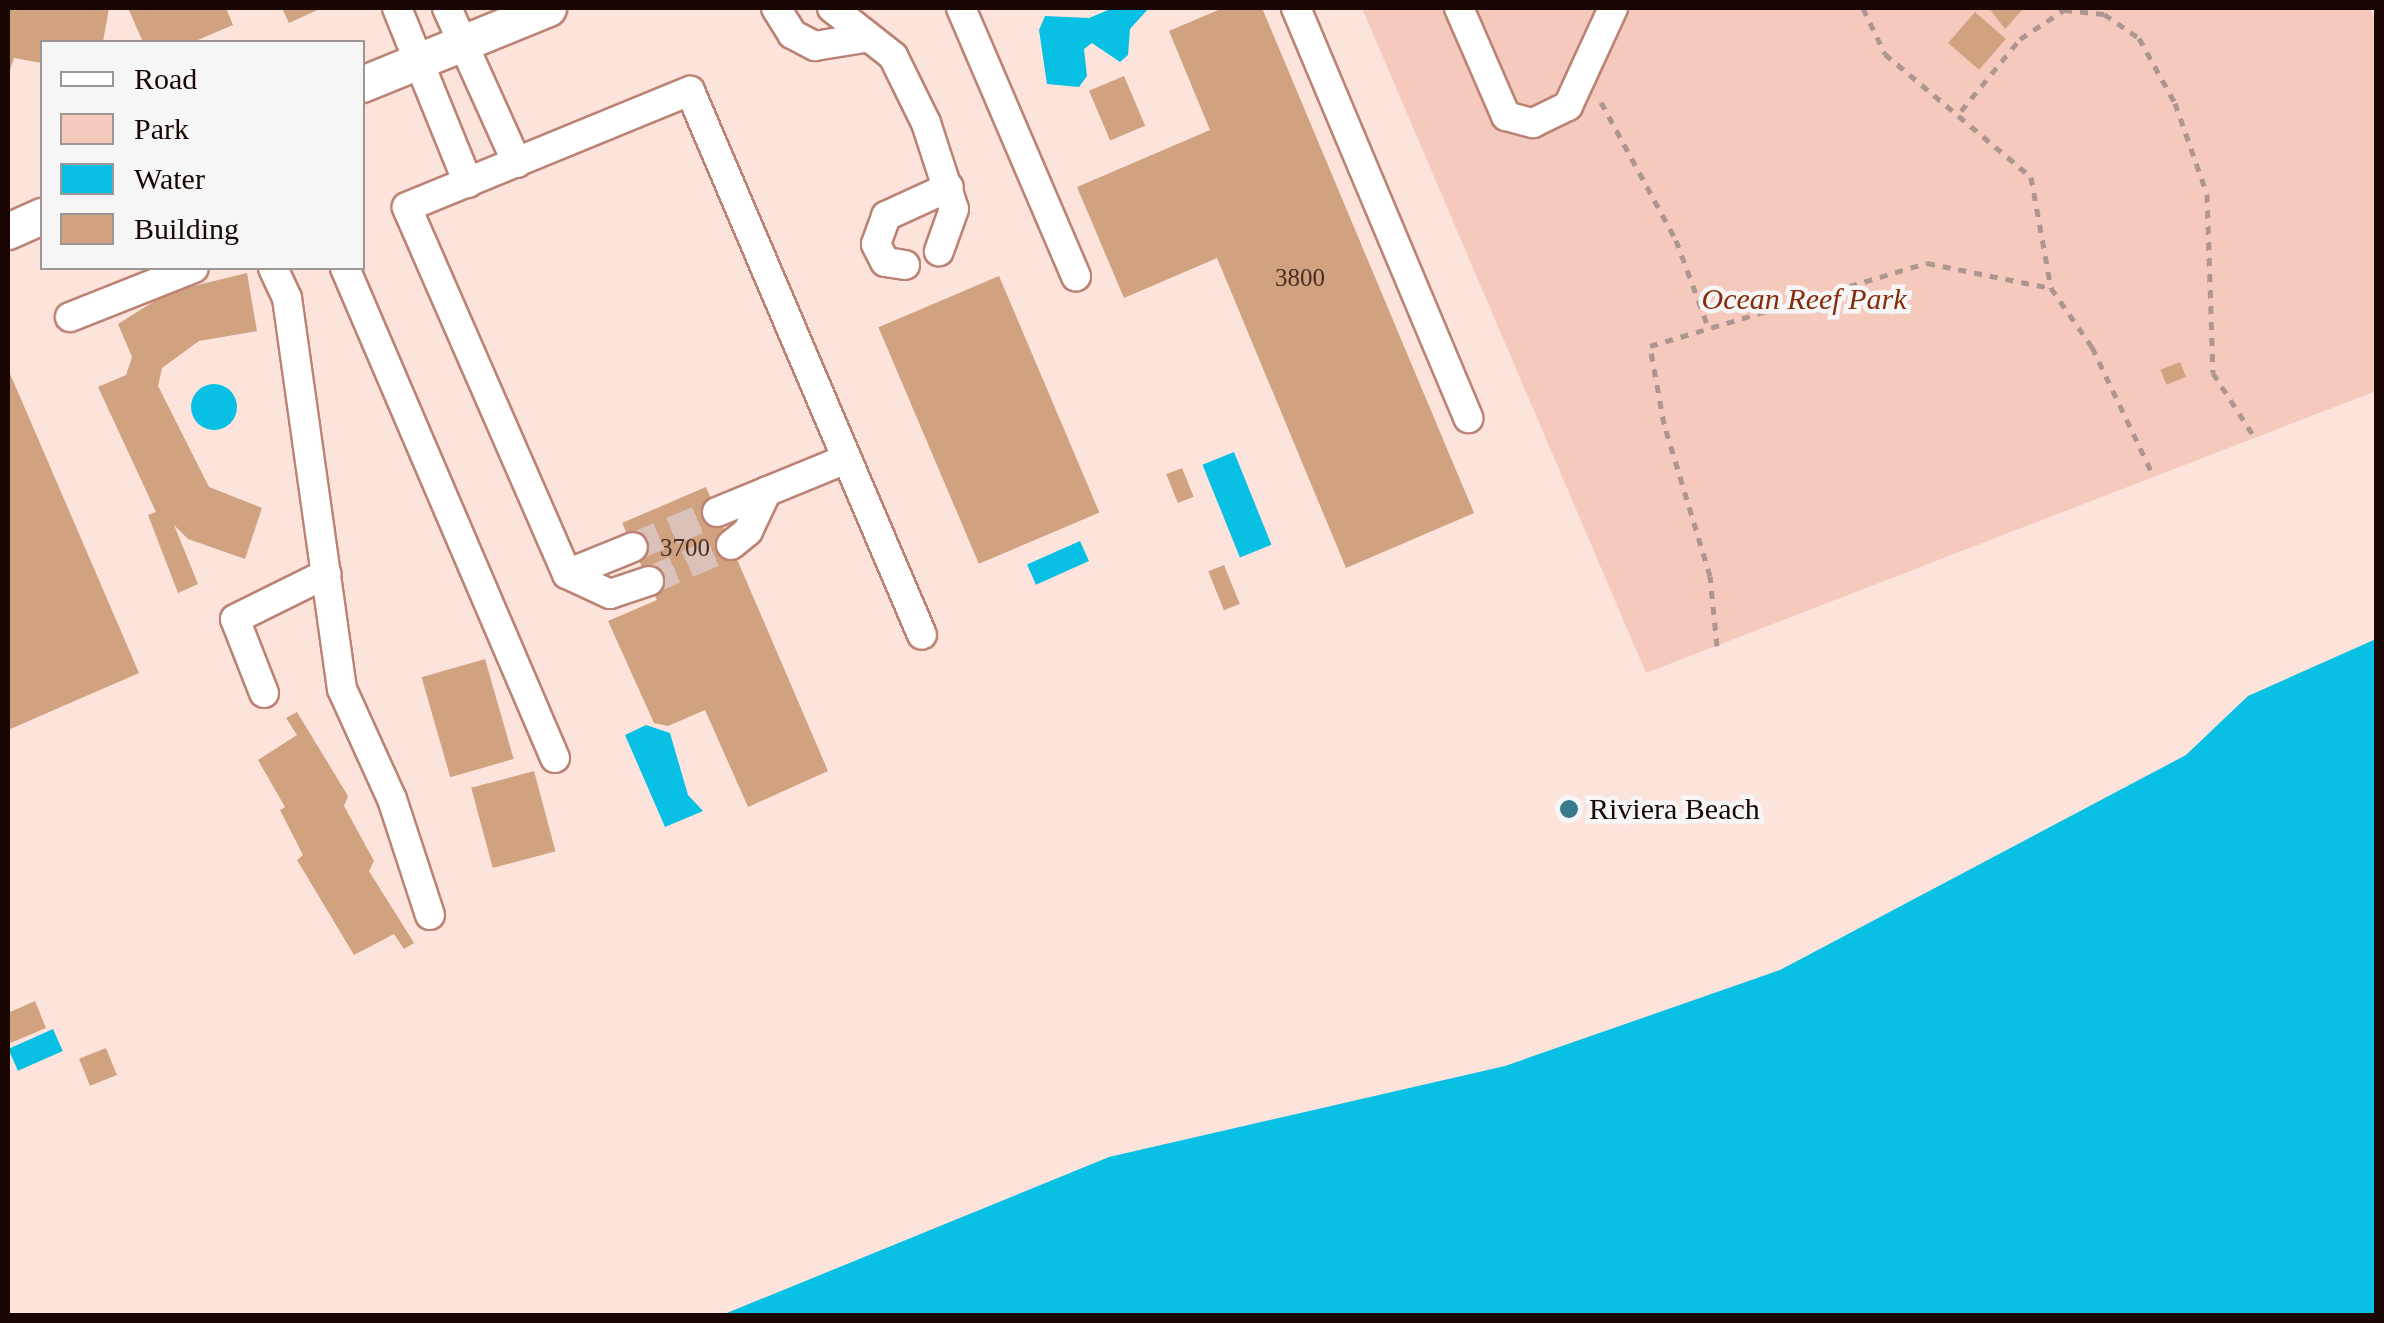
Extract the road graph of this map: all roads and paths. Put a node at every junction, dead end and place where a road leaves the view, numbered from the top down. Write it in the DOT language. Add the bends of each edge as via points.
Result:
graph roads {
  1 [pos="397,8"];
  2 [pos="446,8"];
  3 [pos="548,8"];
  4 [pos="832,8"];
  5 [pos="961,8"];
  6 [pos="1296,8"];
  7 [pos="1459,8"];
  8 [pos="1613,8"];
  9 [pos="1863,8"];
  10 [pos="2104,11"];
  11 [pos="786,13"];
  12 [pos="864,38"];
  13 [pos="462,43"];
  14 [pos="1587,54"];
  15 [pos="420,61"];
  16 [pos="365,83"];
  17 [pos="1961,111"];
  18 [pos="517,163"];
  19 [pos="468,183"];
  20 [pos="949,187"];
  21 [pos="40,217"];
  22 [pos="8,230"];
  23 [pos="939,251"];
  24 [pos="905,265"];
  25 [pos="189,270"];
  26 [pos="274,270"];
  27 [pos="346,270"];
  28 [pos="1076,276"];
  29 [pos="2051,288"];
  30 [pos="70,317"];
  31 [pos="1709,329"];
  32 [pos="1468,418"];
  33 [pos="2256,438"];
  34 [pos="846,459"];
  35 [pos="2154,477"];
  36 [pos="767,491"];
  37 [pos="717,512"];
  38 [pos="732,545"];
  39 [pos="633,547"];
  40 [pos="326,574"];
  41 [pos="568,574"];
  42 [pos="648,581"];
  43 [pos="922,635"];
  44 [pos="1717,646"];
  45 [pos="264,694"];
  46 [pos="555,758"];
  47 [pos="430,915"];
  1 -- 15 [label="street"];
  2 -- 13 [label="street"];
  3 -- 13 [label="main road"];
  4 -- 12 [label="street"];
  5 -- 28 [label="street"];
  6 -- 32 [label="street"];
  7 -- 14 [label="street" via="1506,116 1519,123 1546,122 1568,106"];
  8 -- 14 [label="street"];
  9 -- 17 [label="path" via="1885,54"];
  10 -- 17 [label="path" via="2064,10 2020,39"];
  10 -- 33 [label="path" via="2139,38 2188,140 2207,194 2213,373"];
  11 -- 12 [label="street" via="815,46"];
  12 -- 20 [label="street" via="893,56"];
  13 -- 15 [label="main road"];
  13 -- 18 [label="street"];
  14 -- 31 [label="path" via="1608,126 1676,240"];
  15 -- 16 [label="main road"];
  15 -- 19 [label="street"];
  17 -- 29 [label="path" via="2031,177"];
  18 -- 19 [label="street"];
  18 -- 34 [label="street" via="690,91"];
  19 -- 41 [label="street" via="408,207"];
  20 -- 23 [label="street" via="950,236"];
  20 -- 24 [label="street" via="886,216 876,244 885,262"];
  21 -- 22 [label="main road"];
  25 -- 30 [label="street"];
  26 -- 40 [label="street" via="287,298"];
  27 -- 46 [label="street"];
  29 -- 31 [label="path" via="1927,263"];
  29 -- 35 [label="path" via="2092,347"];
  31 -- 44 [label="path" via="1650,346 1710,576"];
  34 -- 36 [label="street"];
  34 -- 43 [label="street"];
  36 -- 37 [label="street"];
  36 -- 38 [label="street" via="748,532"];
  39 -- 41 [label="street"];
  40 -- 45 [label="street" via="235,619"];
  40 -- 47 [label="street" via="342,689 392,799"];
  41 -- 42 [label="street" via="610,594"];
}
